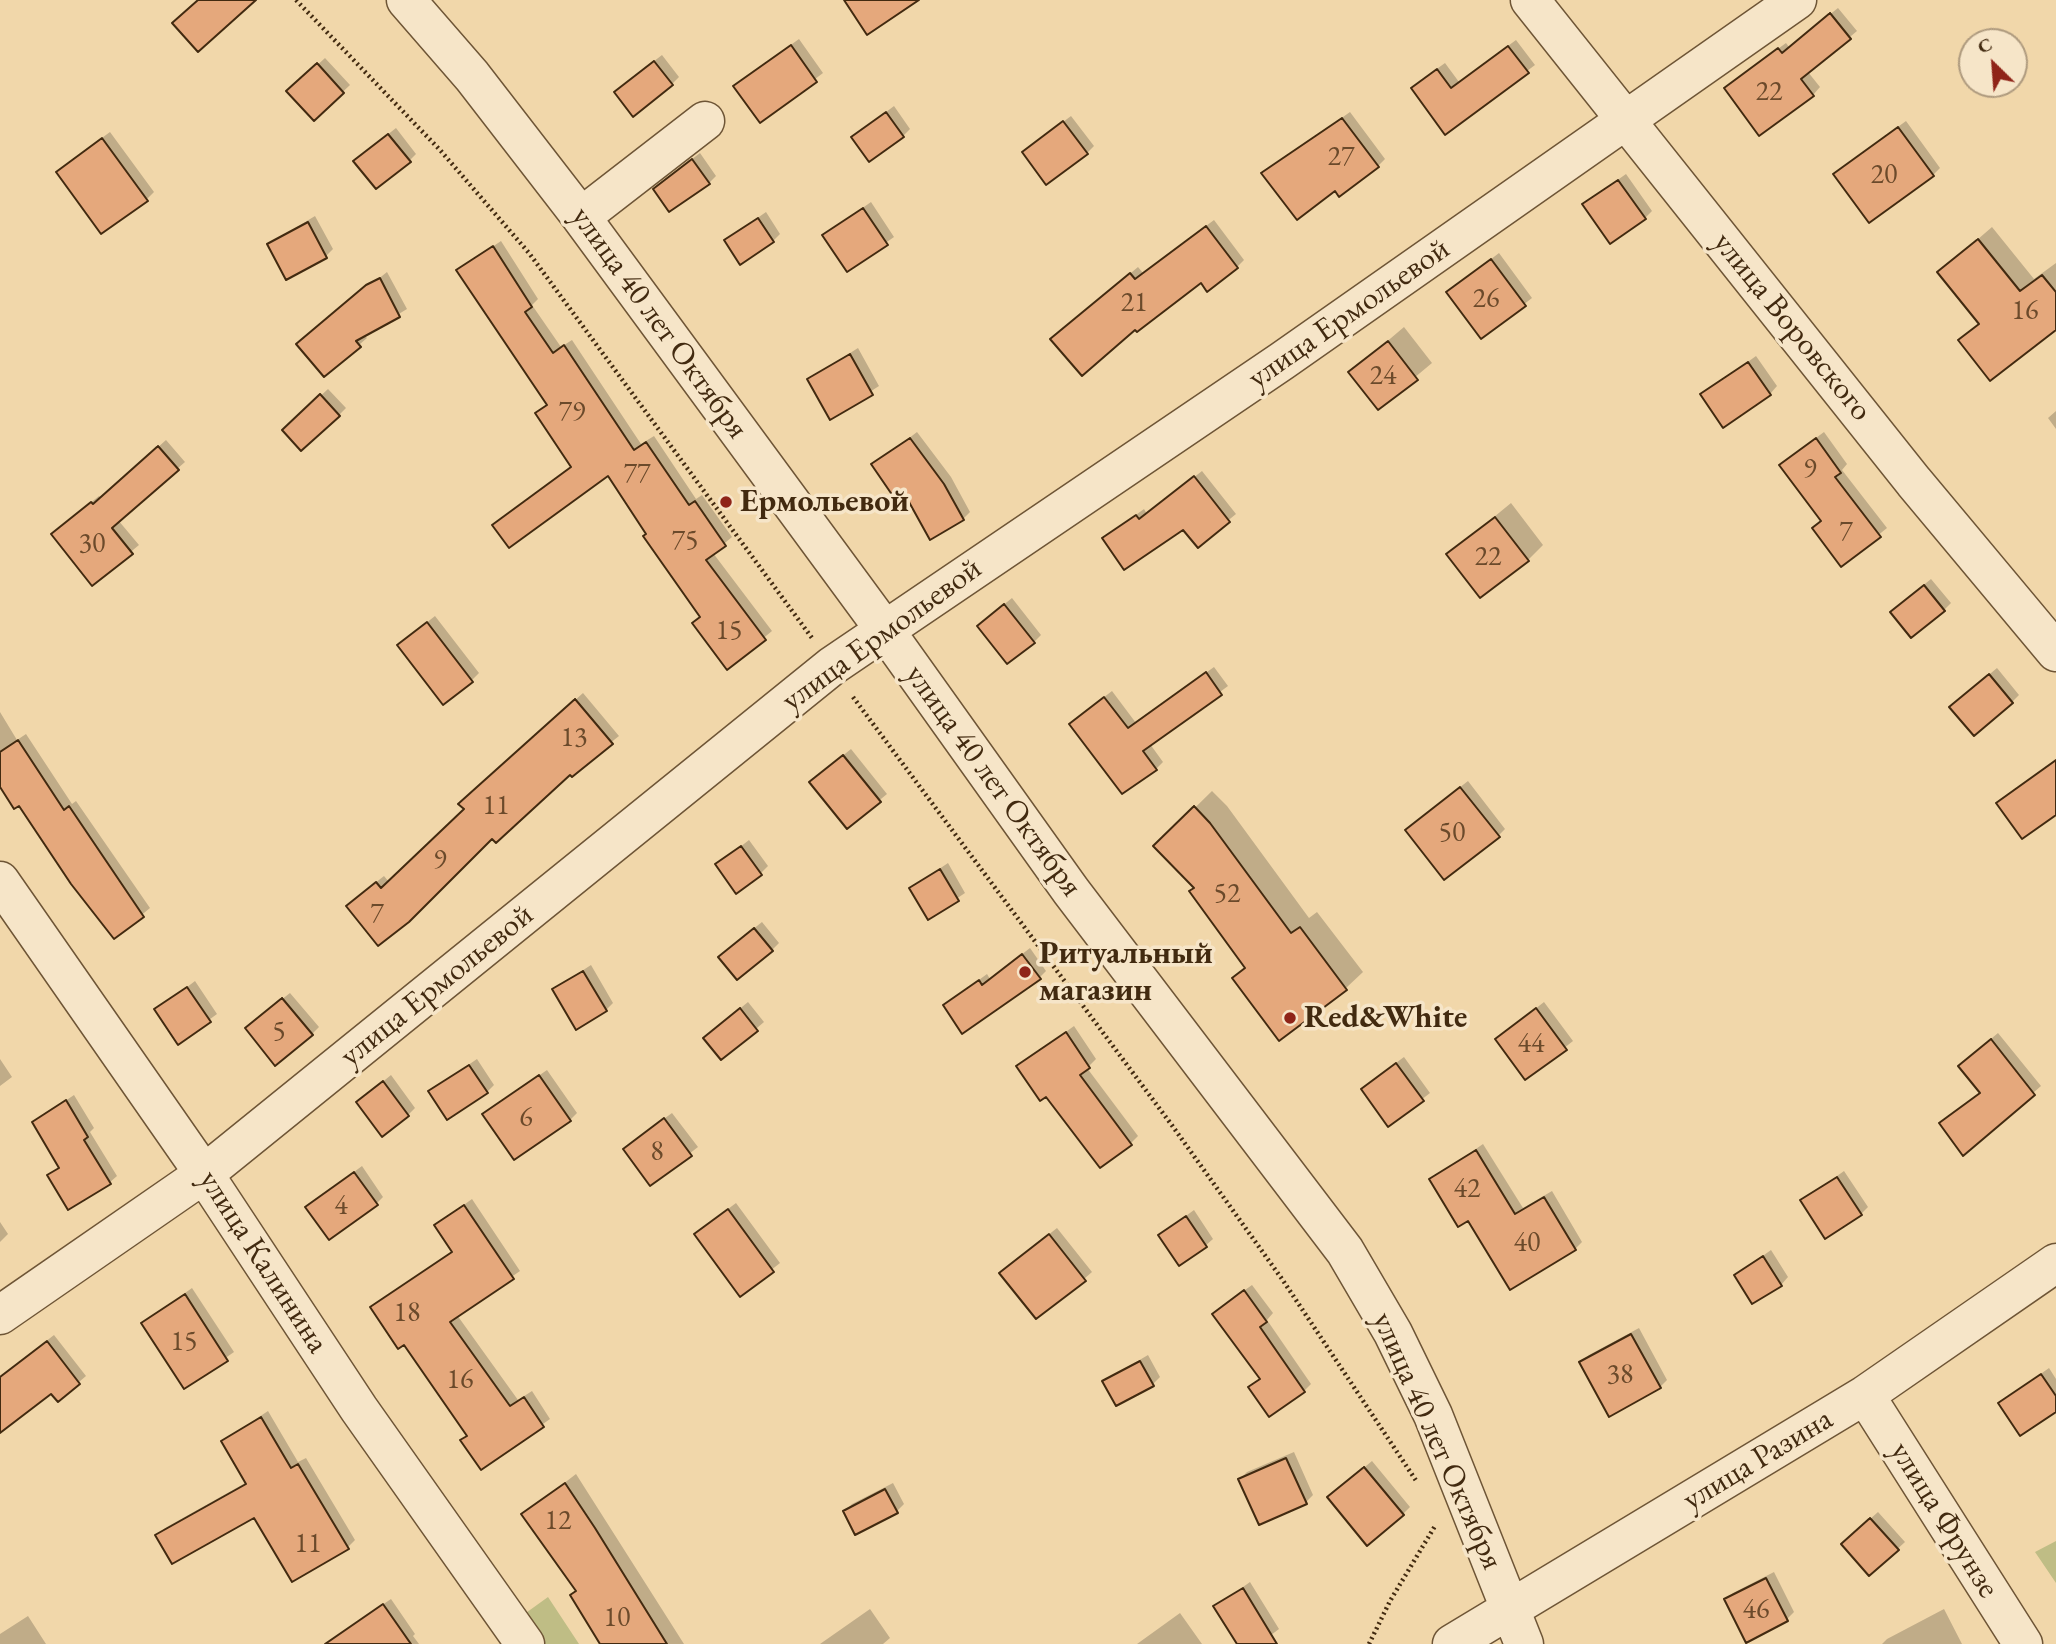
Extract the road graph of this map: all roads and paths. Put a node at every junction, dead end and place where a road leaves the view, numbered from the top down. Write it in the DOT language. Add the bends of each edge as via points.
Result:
graph roads {
  1 [pos="296,0"];
  2 [pos="406,0"];
  3 [pos="1531,0"];
  4 [pos="1797,0"];
  5 [pos="705,121"];
  6 [pos="1624,121"];
  7 [pos="581,217"];
  8 [pos="884,629"];
  9 [pos="2056,652"];
  10 [pos="832,666"];
  11 [pos="0,881"];
  12 [pos="204,1174"];
  13 [pos="2056,1263"];
  14 [pos="0,1315"];
  15 [pos="1865,1395"];
  16 [pos="1420,1486"];
  17 [pos="1441,1516"];
  18 [pos="1511,1608"];
  19 [pos="525,1644"];
  20 [pos="1369,1644"];
  21 [pos="1452,1644"];
  22 [pos="1524,1644"];
  23 [pos="2022,1644"];
  1 -- 10 [label="path" via="440,150 529,253"];
  2 -- 7 [label="street, улица 40 лет Октября" via="472,76"];
  3 -- 6 [label="street, улица Воровского"];
  4 -- 6 [label="street, улица Ермольевой"];
  5 -- 7 [label="street"];
  6 -- 8 [label="street, улица Ермольевой" via="1282,361"];
  6 -- 9 [label="street, улица Воровского"];
  7 -- 8 [label="street, улица 40 лет Октября"];
  8 -- 10 [label="street, улица Ермольевой"];
  8 -- 18 [label="street, улица 40 лет Октября" via="1072,891 1345,1251 1433,1415"];
  10 -- 12 [label="street, улица Ермольевой"];
  10 -- 16 [label="path" via="1171,1124 1282,1279"];
  11 -- 12 [label="street, улица Калинина"];
  12 -- 14 [label="street, улица Ермольевой"];
  12 -- 19 [label="street, улица Калинина" via="359,1409"];
  13 -- 15 [label="street, улица Разина"];
  15 -- 18 [label="street, улица Разина"];
  15 -- 23 [label="street, улица Фрунзе"];
  17 -- 20 [label="path"];
  18 -- 21 [label="street, улица Разина"];
  18 -- 22 [label="street, улица 40 лет Октября"];
}
